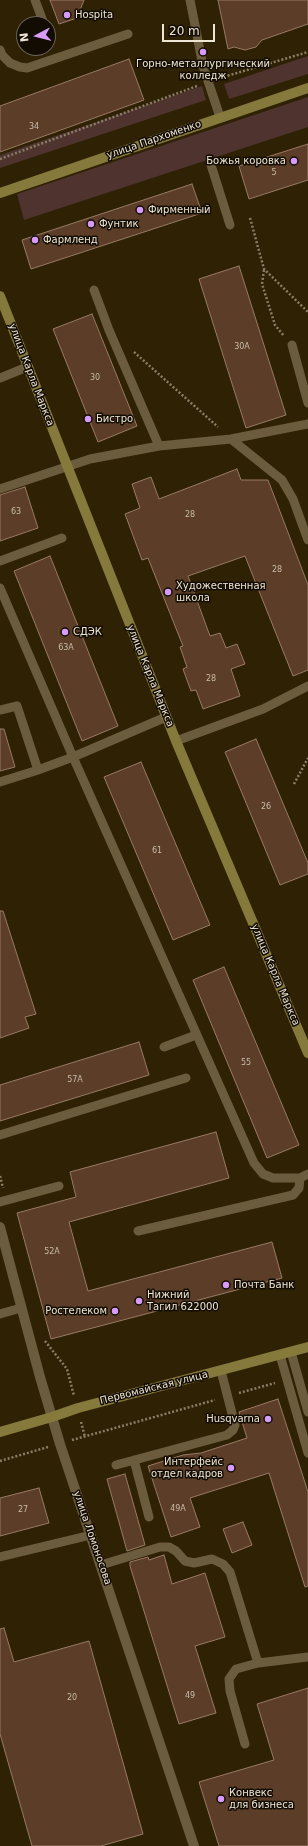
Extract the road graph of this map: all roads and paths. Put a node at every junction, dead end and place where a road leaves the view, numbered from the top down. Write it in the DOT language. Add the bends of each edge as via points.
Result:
graph roads {
  1 [pos="35,0"];
  2 [pos="190,0"];
  3 [pos="41,16"];
  4 [pos="128,34"];
  5 [pos="0,50"];
  6 [pos="308,52"];
  7 [pos="209,82"];
  8 [pos="308,88"];
  9 [pos="220,117"];
  10 [pos="0,159"];
  11 [pos="211,165"];
  12 [pos="0,193"];
  13 [pos="250,218"];
  14 [pos="230,225"];
  15 [pos="264,269"];
  16 [pos="94,290"];
  17 [pos="0,296"];
  18 [pos="308,312"];
  19 [pos="292,345"];
  20 [pos="132,351"];
  21 [pos="27,367"];
  22 [pos="0,378"];
  23 [pos="308,403"];
  24 [pos="308,424"];
  25 [pos="231,439"];
  26 [pos="159,446"];
  27 [pos="67,468"];
  28 [pos="0,489"];
  29 [pos="62,538"];
  30 [pos="308,540"];
  31 [pos="0,561"];
  32 [pos="0,588"];
  33 [pos="308,686"];
  34 [pos="0,710"];
  35 [pos="166,717"];
  36 [pos="176,741"];
  37 [pos="73,757"];
  38 [pos="308,758"];
  39 [pos="38,770"];
  40 [pos="0,782"];
  41 [pos="294,784"];
  42 [pos="196,1035"];
  43 [pos="164,1047"];
  44 [pos="308,1053"];
  45 [pos="186,1078"];
  46 [pos="0,1135"];
  47 [pos="0,1176"];
  48 [pos="304,1176"];
  49 [pos="59,1186"];
  50 [pos="3,1202"];
  51 [pos="0,1227"];
  52 [pos="138,1231"];
  53 [pos="21,1308"];
  54 [pos="0,1314"];
  55 [pos="43,1334"];
  56 [pos="308,1347"];
  57 [pos="291,1352"];
  58 [pos="280,1355"];
  59 [pos="221,1371"];
  60 [pos="288,1379"];
  61 [pos="228,1396"];
  62 [pos="78,1408"];
  63 [pos="308,1412"];
  64 [pos="52,1417"];
  65 [pos="0,1432"];
  66 [pos="85,1436"];
  67 [pos="60,1444"];
  68 [pos="308,1453"];
  69 [pos="134,1460"];
  70 [pos="0,1461"];
  71 [pos="116,1465"];
  72 [pos="149,1517"];
  73 [pos="91,1535"];
  74 [pos="0,1557"];
  75 [pos="101,1565"];
  76 [pos="308,1657"];
  77 [pos="258,1663"];
  78 [pos="245,1744"];
  79 [pos="194,1846"];
  1 -- 3 [label="lane"];
  2 -- 7 [label="lane" via="203,66"];
  4 -- 5 [label="lane" via="27,68 10,63"];
  6 -- 7 [label="path"];
  7 -- 9 [label="lane"];
  7 -- 10 [label="path"];
  8 -- 9 [label="street, улица Пархоменко"];
  9 -- 12 [label="street, улица Пархоменко"];
  11 -- 14 [label="lane"];
  13 -- 15 [label="path"];
  15 -- 18 [label="path"];
  15 -- 19 [label="path" via="262,284 275,325"];
  16 -- 26 [label="lane"];
  17 -- 21 [label="street, улица Карла Маркса"];
  19 -- 23 [label="lane"];
  20 -- 25 [label="path"];
  21 -- 22 [label="lane"];
  21 -- 27 [label="street, улица Карла Маркса"];
  24 -- 25 [label="lane"];
  25 -- 26 [label="lane"];
  25 -- 30 [label="lane" via="282,480 293,499"];
  26 -- 27 [label="lane" via="90,459"];
  27 -- 28 [label="lane"];
  27 -- 35 [label="street, улица Карла Маркса"];
  29 -- 31 [label="lane"];
  32 -- 37 [label="lane"];
  33 -- 36 [label="lane" via="263,708"];
  34 -- 39 [label="lane" via="17,706"];
  35 -- 36 [label="street, улица Карла Маркса"];
  35 -- 37 [label="lane"];
  36 -- 44 [label="street, улица Карла Маркса"];
  37 -- 39 [label="lane"];
  37 -- 42 [label="lane"];
  38 -- 41 [label="path"];
  39 -- 40 [label="lane"];
  42 -- 43 [label="lane"];
  42 -- 48 [label="lane" via="254,1163 263,1174 272,1178"];
  45 -- 46 [label="lane"];
  47 -- 50 [label="path"];
  48 -- 52 [label="lane" via="293,1195"];
  49 -- 50 [label="lane"];
  51 -- 53 [label="street, улица Ломоносова"];
  53 -- 54 [label="lane"];
  53 -- 64 [label="street, улица Ломоносова"];
  55 -- 62 [label="path" via="45,1341 67,1369"];
  56 -- 57 [label="street, Первомайская улица"];
  57 -- 58 [label="street, Первомайская улица"];
  57 -- 63 [label="lane"];
  58 -- 59 [label="street, Первомайская улица"];
  58 -- 60 [label="lane"];
  59 -- 61 [label="lane"];
  59 -- 62 [label="street, Первомайская улица"];
  60 -- 61 [label="path"];
  60 -- 68 [label="lane"];
  61 -- 66 [label="path"];
  61 -- 69 [label="lane" via="235,1425 227,1435"];
  62 -- 64 [label="street, Первомайская улица"];
  62 -- 66 [label="path"];
  64 -- 65 [label="street, Первомайская улица"];
  64 -- 67 [label="street, улица Ломоносова"];
  66 -- 67 [label="path"];
  67 -- 70 [label="path"];
  67 -- 73 [label="street, улица Ломоносова"];
  69 -- 71 [label="lane"];
  69 -- 72 [label="lane"];
  73 -- 74 [label="lane"];
  73 -- 75 [label="street, улица Ломоносова"];
  75 -- 77 [label="lane" via="160,1547 169,1547 185,1561 218,1561 230,1572"];
  75 -- 79 [label="street, улица Ломоносова"];
  76 -- 77 [label="lane"];
  77 -- 78 [label="lane" via="236,1669 229,1679"];
}
